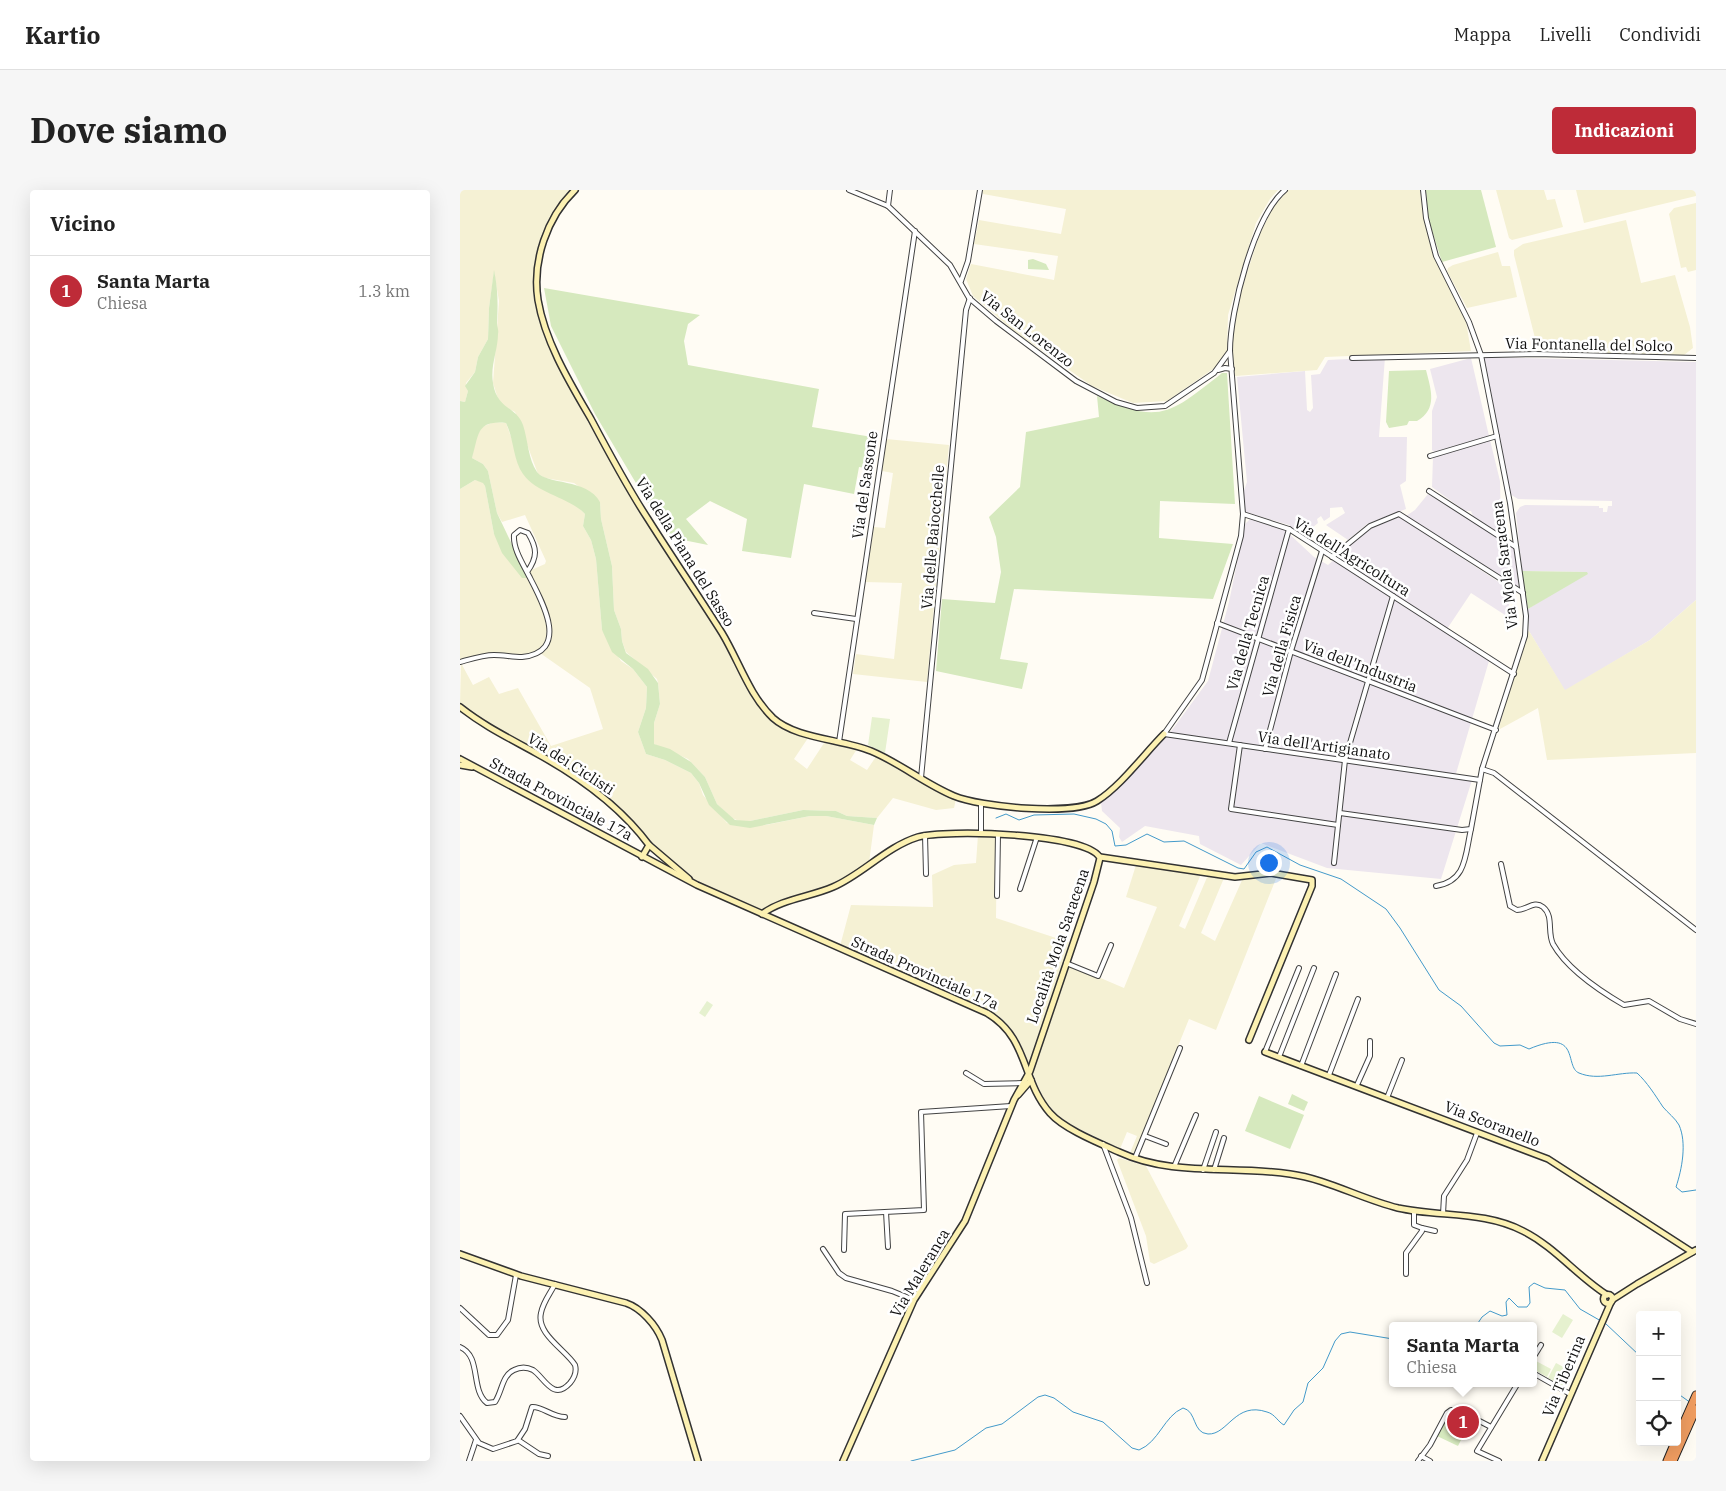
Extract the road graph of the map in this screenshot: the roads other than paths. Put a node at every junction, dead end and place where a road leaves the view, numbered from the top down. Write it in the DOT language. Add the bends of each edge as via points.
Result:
graph roads {
  1 [pos="575,190"];
  2 [pos="849,190"];
  3 [pos="890,190"];
  4 [pos="980,190"];
  5 [pos="1285,190"];
  6 [pos="1423,190"];
  7 [pos="888,206"];
  8 [pos="915,231"];
  9 [pos="961,281"];
  10 [pos="970,298"];
  11 [pos="1230,351"];
  12 [pos="1481,355"];
  13 [pos="1352,358"];
  14 [pos="1696,358"];
  15 [pos="1232,369"];
  16 [pos="1218,370"];
  17 [pos="1496,436"];
  18 [pos="1430,456"];
  19 [pos="1429,491"];
  20 [pos="1243,514"];
  21 [pos="1289,529"];
  22 [pos="1516,546"];
  23 [pos="1322,551"];
  24 [pos="1332,557"];
  25 [pos="527,572"];
  26 [pos="1523,593"];
  27 [pos="1393,596"];
  28 [pos="814,613"];
  29 [pos="856,620"];
  30 [pos="1217,623"];
  31 [pos="1258,639"];
  32 [pos="1291,651"];
  33 [pos="460,662"];
  34 [pos="1514,674"];
  35 [pos="1368,680"];
  36 [pos="460,707"];
  37 [pos="1496,730"];
  38 [pos="1164,734"];
  39 [pos="839,742"];
  40 [pos="1229,743"];
  41 [pos="1240,745"];
  42 [pos="1265,749"];
  43 [pos="1345,760"];
  44 [pos="461,762"];
  45 [pos="1482,769"];
  46 [pos="921,778"];
  47 [pos="1480,780"];
  48 [pos="981,804"];
  49 [pos="1340,813"];
  50 [pos="1338,825"];
  51 [pos="1470,829"];
  52 [pos="981,832"];
  53 [pos="998,834"];
  54 [pos="925,835"];
  55 [pos="1037,837"];
  56 [pos="649,845"];
  57 [pos="642,856"];
  58 [pos="1100,857"];
  59 [pos="1334,863"];
  60 [pos="1501,864"];
  61 [pos="926,874"];
  62 [pos="692,883"];
  63 [pos="1436,886"];
  64 [pos="1020,889"];
  65 [pos="997,896"];
  66 [pos="762,914"];
  67 [pos="1696,930"];
  68 [pos="1111,945"];
  69 [pos="1066,963"];
  70 [pos="1300,968"];
  71 [pos="1314,968"];
  72 [pos="1336,974"];
  73 [pos="1358,999"];
  74 [pos="1696,1024"];
  75 [pos="1249,1040"];
  76 [pos="1370,1041"];
  77 [pos="1180,1048"];
  78 [pos="1265,1052"];
  79 [pos="1279,1058"];
  80 [pos="1402,1060"];
  81 [pos="1301,1066"];
  82 [pos="966,1073"];
  83 [pos="1329,1075"];
  84 [pos="1030,1077"];
  85 [pos="1023,1083"];
  86 [pos="1357,1085"];
  87 [pos="1016,1096"];
  88 [pos="1388,1098"];
  89 [pos="1011,1106"];
  90 [pos="1196,1115"];
  91 [pos="1216,1132"];
  92 [pos="1477,1133"];
  93 [pos="1145,1136"];
  94 [pos="1224,1138"];
  95 [pos="1103,1144"];
  96 [pos="1166,1144"];
  97 [pos="1135,1158"];
  98 [pos="1174,1167"];
  99 [pos="1203,1170"];
  100 [pos="1214,1170"];
  101 [pos="1414,1210"];
  102 [pos="886,1212"];
  103 [pos="1443,1214"];
  104 [pos="1422,1228"];
  105 [pos="1435,1231"];
  106 [pos="888,1247"];
  107 [pos="822,1249"];
  108 [pos="844,1250"];
  109 [pos="1694,1251"];
  110 [pos="460,1254"];
  111 [pos="516,1274"];
  112 [pos="1406,1274"];
  113 [pos="1147,1283"];
  114 [pos="555,1284"];
  115 [pos="1608,1299"];
  116 [pos="914,1300"];
  117 [pos="460,1308"];
  118 [pos="1541,1345"];
  119 [pos="460,1347"];
  120 [pos="1537,1352"];
  121 [pos="1537,1375"];
  122 [pos="1516,1387"];
  123 [pos="1570,1394"];
  124 [pos="1695,1397"];
  125 [pos="1694,1410"];
  126 [pos="460,1416"];
  127 [pos="565,1417"];
  128 [pos="1491,1427"];
  129 [pos="1681,1431"];
  130 [pos="476,1440"];
  131 [pos="517,1440"];
  132 [pos="1673,1446"];
  133 [pos="548,1456"];
  134 [pos="1421,1456"];
  135 [pos="469,1461"];
  136 [pos="698,1461"];
  137 [pos="843,1461"];
  138 [pos="1418,1461"];
  139 [pos="1430,1461"];
  140 [pos="1499,1461"];
  141 [pos="1542,1461"];
  142 [pos="1667,1461"];
  143 [pos="1673,1461"];
  1 -- 39 [label="street, Via della Piana del Sasso" via="560,207 549,228 538,277 541,312 564,369 622,476 724,636 762,705 783,725"];
  2 -- 7 [label="street, Via San Lorenzo"];
  3 -- 7 [label="street"];
  4 -- 9 [label="street"];
  5 -- 11 [label="street" via="1266,214 1253,247 1234,314"];
  6 -- 12 [label="street, Via Mola Saracena" via="1436,256 1469,322"];
  7 -- 8 [label="street, Via San Lorenzo"];
  8 -- 9 [label="street, Via San Lorenzo"];
  8 -- 29 [label="street, Via del Sassone"];
  9 -- 10 [label="street, Via San Lorenzo"];
  10 -- 16 [label="street, Via San Lorenzo" via="1019,340 1076,381 1126,406 1162,407"];
  10 -- 46 [label="street, Via delle Baiocchelle" via="966,310"];
  11 -- 15 [label="street"];
  11 -- 16 [label="street"];
  12 -- 13 [label="street, Via Fontanella del Solco"];
  12 -- 14 [label="street, Via Fontanella del Solco"];
  12 -- 17 [label="street, Via Mola Saracena"];
  15 -- 16 [label="street"];
  15 -- 20 [label="street"];
  17 -- 18 [label="street"];
  17 -- 22 [label="street, Via Mola Saracena"];
  19 -- 22 [label="street"];
  20 -- 21 [label="street, Via dell'Agricoltura"];
  20 -- 30 [label="street" via="1241,538"];
  21 -- 23 [label="street, Via dell'Agricoltura"];
  21 -- 31 [label="street, Via della Tecnica"];
  22 -- 26 [label="street, Via Mola Saracena"];
  23 -- 24 [label="street, Via dell'Agricoltura"];
  23 -- 32 [label="street, Via della Fisica"];
  24 -- 26 [label="street" via="1370,526 1399,514"];
  24 -- 27 [label="street, Via dell'Agricoltura"];
  25 -- 25 [label="street" via="514,540 515,534 521,530 528,533 536,550"];
  25 -- 33 [label="street" via="548,614 549,632 543,648 524,656 489,655"];
  26 -- 34 [label="street, Via Mola Saracena" via="1525,636"];
  27 -- 34 [label="street, Via dell'Agricoltura"];
  27 -- 35 [label="street"];
  28 -- 29 [label="street"];
  29 -- 39 [label="street, Via del Sassone"];
  30 -- 31 [label="street, Via dell'Industria"];
  30 -- 38 [label="street" via="1201,683"];
  31 -- 32 [label="street, Via dell'Industria"];
  31 -- 40 [label="street, Via della Tecnica"];
  32 -- 35 [label="street, Via dell'Industria"];
  32 -- 42 [label="street, Via della Fisica"];
  34 -- 37 [label="street, Via Mola Saracena"];
  35 -- 37 [label="street, Via dell'Industria"];
  35 -- 43 [label="street"];
  36 -- 56 [label="street, Via dei Ciclisti" via="482,724 541,756 599,795"];
  37 -- 45 [label="street, Via Mola Saracena"];
  38 -- 40 [label="street, Via dell'Artigianato"];
  38 -- 48 [label="street, Via della Piana del Sasso" via="1108,792 1092,804 1053,809"];
  39 -- 46 [label="street, Via della Piana del Sasso" via="876,753"];
  40 -- 41 [label="street, Via dell'Artigianato"];
  41 -- 42 [label="street, Via dell'Artigianato"];
  41 -- 50 [label="street" via="1231,809"];
  42 -- 43 [label="street, Via dell'Artigianato"];
  43 -- 47 [label="street, Via dell'Artigianato"];
  43 -- 49 [label="street"];
  44 -- 57 [label="street, Strada Provinciale 17a"];
  45 -- 47 [label="street, Via Mola Saracena"];
  45 -- 67 [label="street" via="1494,773"];
  46 -- 48 [label="street, Via della Piana del Sasso" via="951,795"];
  47 -- 51 [label="street, Via Mola Saracena"];
  48 -- 52 [label="street"];
  49 -- 50 [label="street"];
  49 -- 51 [label="street"];
  50 -- 59 [label="street"];
  51 -- 63 [label="street, Via Mola Saracena" via="1464,864 1456,879 1447,885"];
  52 -- 53 [label="street, Località Mola Saracena"];
  52 -- 54 [label="street, Località Mola Saracena"];
  53 -- 55 [label="street, Località Mola Saracena"];
  53 -- 65 [label="street"];
  54 -- 61 [label="street"];
  54 -- 66 [label="street, Località Mola Saracena" via="899,846 834,887 777,905"];
  55 -- 58 [label="street, Località Mola Saracena" via="1086,849"];
  55 -- 64 [label="street"];
  56 -- 57 [label="street"];
  56 -- 62 [label="street, Via dei Ciclisti"];
  57 -- 62 [label="street, Strada Provinciale 17a"];
  58 -- 69 [label="street, Località Mola Saracena"];
  58 -- 75 [label="street" via="1235,877 1271,873 1312,880"];
  60 -- 74 [label="street" via="1510,906 1517,910 1535,904 1543,907 1555,947 1591,982 1624,1005 1649,1001 1680,1019"];
  62 -- 66 [label="street, Strada Provinciale 17a"];
  66 -- 84 [label="street, Strada Provinciale 17a" via="988,1013 1013,1035"];
  68 -- 69 [label="street" via="1098,976"];
  69 -- 84 [label="street, Località Mola Saracena"];
  70 -- 78 [label="street"];
  71 -- 79 [label="street"];
  72 -- 81 [label="street"];
  73 -- 83 [label="street"];
  76 -- 86 [label="street" via="1370,1056"];
  77 -- 93 [label="street"];
  78 -- 79 [label="street, Via Scoranello"];
  79 -- 81 [label="street, Via Scoranello"];
  80 -- 88 [label="street"];
  81 -- 83 [label="street, Via Scoranello"];
  82 -- 85 [label="street" via="984,1084"];
  83 -- 86 [label="street, Via Scoranello"];
  84 -- 85 [label="street"];
  84 -- 87 [label="street"];
  84 -- 95 [label="street, Strada Provinciale 17a" via="1040,1100 1054,1117"];
  85 -- 87 [label="street"];
  86 -- 88 [label="street, Via Scoranello"];
  87 -- 89 [label="street, Via Maleranca"];
  88 -- 92 [label="street, Via Scoranello"];
  89 -- 102 [label="street" via="920,1112 924,1210"];
  89 -- 116 [label="street, Via Maleranca" via="962,1228"];
  90 -- 98 [label="street"];
  91 -- 99 [label="street"];
  92 -- 103 [label="street" via="1467,1160 1444,1196"];
  92 -- 109 [label="street, Via Scoranello" via="1552,1161"];
  93 -- 96 [label="street"];
  93 -- 97 [label="street"];
  94 -- 100 [label="street"];
  95 -- 97 [label="street, Strada Provinciale 17a"];
  95 -- 113 [label="street" via="1131,1218"];
  97 -- 98 [label="street, Strada Provinciale 17a"];
  98 -- 99 [label="street, Strada Provinciale 17a"];
  99 -- 100 [label="street, Strada Provinciale 17a"];
  100 -- 101 [label="street, Strada Provinciale 17a" via="1298,1175"];
  101 -- 103 [label="street, Strada Provinciale 17a"];
  101 -- 104 [label="street" via="1414,1225"];
  102 -- 106 [label="street"];
  102 -- 108 [label="street" via="844,1214"];
  103 -- 115 [label="street, Strada Provinciale 17a" via="1491,1220 1523,1230 1550,1248"];
  104 -- 105 [label="street"];
  104 -- 112 [label="street" via="1406,1253"];
  107 -- 116 [label="street" via="846,1278 892,1290"];
  109 -- 115 [label="street, Via Tiberina"];
  110 -- 111 [label="street"];
  111 -- 114 [label="street"];
  111 -- 117 [label="street" via="508,1320 497,1335 488,1334"];
  114 -- 119 [label="street" via="544,1303 540,1319 550,1337 574,1364 575,1375 566,1386 550,1388 532,1370 518,1368 506,1376 496,1401 487,1403 480,1395 471,1358"];
  114 -- 136 [label="street" via="630,1304 650,1321 664,1344"];
  115 -- 123 [label="street, Via Tiberina" via="1605,1314"];
  116 -- 137 [label="street, Via Maleranca"];
  118 -- 120 [label="street"];
  121 -- 123 [label="street"];
  122 -- 128 [label="street"];
  123 -- 141 [label="street, Via Tiberina"];
  124 -- 125 [label="highway"];
  125 -- 129 [label="highway"];
  125 -- 143 [label="highway"];
  126 -- 130 [label="street"];
  127 -- 131 [label="street" via="553,1416 532,1407"];
  128 -- 134 [label="street" via="1451,1410"];
  128 -- 140 [label="street" via="1477,1451"];
  130 -- 131 [label="street" via="493,1449"];
  130 -- 135 [label="street"];
  131 -- 133 [label="street" via="540,1455"];
  132 -- 142 [label="highway"];
  134 -- 138 [label="street"];
  134 -- 139 [label="street"];
}
